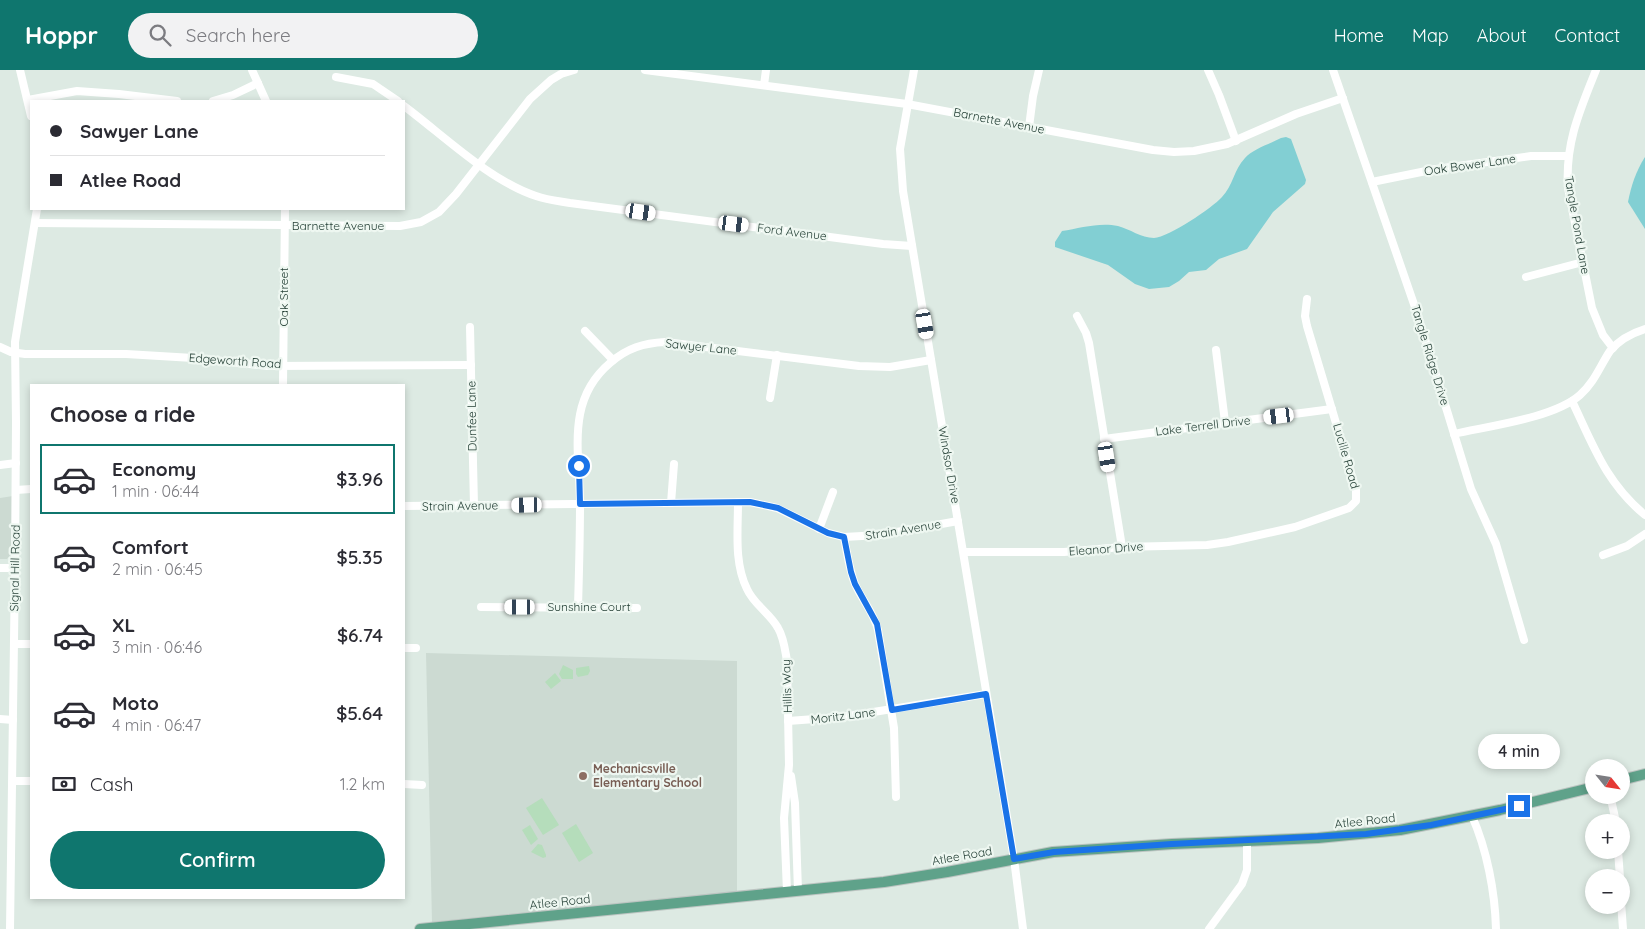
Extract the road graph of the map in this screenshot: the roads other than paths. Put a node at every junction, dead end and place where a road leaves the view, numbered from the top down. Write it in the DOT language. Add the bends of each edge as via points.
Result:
graph roads {
  1 [pos="20,70"];
  2 [pos="252,70"];
  3 [pos="574,70"];
  4 [pos="645,70"];
  5 [pos="766,70"];
  6 [pos="914,70"];
  7 [pos="1040,70"];
  8 [pos="1208,70"];
  9 [pos="1333,70"];
  10 [pos="1596,70"];
  11 [pos="336,77"];
  12 [pos="258,83"];
  13 [pos="764,85"];
  14 [pos="1343,98"];
  15 [pos="28,100"];
  16 [pos="169,100"];
  17 [pos="216,100"];
  18 [pos="266,100"];
  19 [pos="397,100"];
  20 [pos="907,104"];
  21 [pos="405,107"];
  22 [pos="30,111"];
  23 [pos="1029,127"];
  24 [pos="1236,141"];
  25 [pos="1568,156"];
  26 [pos="480,164"];
  27 [pos="1372,182"];
  28 [pos="37,210"];
  29 [pos="285,210"];
  30 [pos="35,223"];
  31 [pos="284,226"];
  32 [pos="912,246"];
  33 [pos="1583,262"];
  34 [pos="1526,277"];
  35 [pos="1307,299"];
  36 [pos="1077,316"];
  37 [pos="470,327"];
  38 [pos="1645,328"];
  39 [pos="585,331"];
  40 [pos="0,347"];
  41 [pos="1613,348"];
  42 [pos="1216,350"];
  43 [pos="15,352"];
  44 [pos="777,356"];
  45 [pos="613,360"];
  46 [pos="931,360"];
  47 [pos="283,365"];
  48 [pos="471,365"];
  49 [pos="283,384"];
  50 [pos="770,398"];
  51 [pos="1572,401"];
  52 [pos="1332,409"];
  53 [pos="1225,422"];
  54 [pos="1454,434"];
  55 [pos="1104,439"];
  56 [pos="16,463"];
  57 [pos="674,464"];
  58 [pos="0,465"];
  59 [pos="30,489"];
  60 [pos="16,490"];
  61 [pos="833,492"];
  62 [pos="738,502"];
  63 [pos="671,503"];
  64 [pos="580,504"];
  65 [pos="405,506"];
  66 [pos="474,506"];
  67 [pos="1645,515"];
  68 [pos="958,521"];
  69 [pos="819,529"];
  70 [pos="1645,534"];
  71 [pos="844,537"];
  72 [pos="1248,538"];
  73 [pos="1122,547"];
  74 [pos="964,552"];
  75 [pos="1603,555"];
  76 [pos="0,568"];
  77 [pos="16,568"];
  78 [pos="481,607"];
  79 [pos="578,608"];
  80 [pos="637,608"];
  81 [pos="1524,640"];
  82 [pos="14,644"];
  83 [pos="30,644"];
  84 [pos="405,648"];
  85 [pos="416,648"];
  86 [pos="986,694"];
  87 [pos="892,710"];
  88 [pos="0,719"];
  89 [pos="13,720"];
  90 [pos="788,721"];
  91 [pos="789,765"];
  92 [pos="1645,774"];
  93 [pos="1630,778"];
  94 [pos="12,780"];
  95 [pos="30,781"];
  96 [pos="405,784"];
  97 [pos="422,784"];
  98 [pos="1585,789"];
  99 [pos="896,797"];
  100 [pos="1472,816"];
  101 [pos="1247,841"];
  102 [pos="1014,859"];
  103 [pos="798,891"];
  104 [pos="787,892"];
  105 [pos="1622,914"];
  106 [pos="10,929"];
  107 [pos="420,929"];
  108 [pos="1023,929"];
  109 [pos="1209,929"];
  110 [pos="1496,929"];
  111 [pos="1623,929"];
  1 -- 15 [label="street"];
  2 -- 12 [label="street"];
  3 -- 26 [label="street, Barnette Avenue" via="552,80 530,100"];
  4 -- 13 [label="street, Barnette Avenue"];
  5 -- 13 [label="street"];
  6 -- 20 [label="street, Windsor Drive"];
  7 -- 23 [label="street"];
  8 -- 24 [label="street"];
  9 -- 14 [label="street, Tangle Ridge Drive"];
  10 -- 25 [label="street, Tangle Pond Lane" via="1576,123"];
  11 -- 19 [label="street" via="373,84"];
  12 -- 17 [label="street"];
  12 -- 18 [label="street"];
  13 -- 20 [label="street, Barnette Avenue"];
  14 -- 24 [label="street, Barnette Avenue" via="1296,114"];
  14 -- 27 [label="street, Tangle Ridge Drive"];
  15 -- 16 [label="street" via="77,91"];
  15 -- 22 [label="street"];
  20 -- 23 [label="street, Barnette Avenue"];
  20 -- 32 [label="street, Windsor Drive" via="900,163"];
  21 -- 26 [label="street, Ford Avenue"];
  23 -- 24 [label="street, Barnette Avenue" via="1174,152"];
  25 -- 27 [label="street, Oak Bower Lane" via="1531,156 1436,169"];
  25 -- 33 [label="street, Tangle Pond Lane" via="1568,188"];
  26 -- 31 [label="street, Barnette Avenue" via="439,212 421,222 400,226"];
  26 -- 32 [label="street, Ford Avenue" via="520,190 553,200"];
  27 -- 54 [label="street, Tangle Ridge Drive"];
  28 -- 30 [label="street, Signal Hill Road"];
  29 -- 31 [label="street, Oak Street"];
  30 -- 31 [label="street, Barnette Avenue"];
  30 -- 43 [label="street, Signal Hill Road" via="16,329"];
  31 -- 47 [label="street, Oak Street"];
  32 -- 46 [label="street, Windsor Drive"];
  33 -- 34 [label="street"];
  33 -- 41 [label="street, Tangle Pond Lane" via="1592,308 1606,341"];
  35 -- 52 [label="street, Lucille Road" via="1307,326"];
  36 -- 55 [label="street" via="1086,333"];
  37 -- 48 [label="street, Dunfee Lane"];
  38 -- 41 [label="street"];
  39 -- 45 [label="street"];
  40 -- 43 [label="street, Edgeworth Road"];
  41 -- 51 [label="street" via="1587,388"];
  42 -- 53 [label="street"];
  43 -- 47 [label="street, Edgeworth Road" via="126,354"];
  43 -- 56 [label="street, Signal Hill Road"];
  44 -- 45 [label="street, Sawyer Lane" via="666,342 632,348"];
  44 -- 46 [label="street, Sawyer Lane" via="876,367"];
  44 -- 50 [label="street"];
  45 -- 64 [label="street, Sawyer Lane" via="589,386 580,409"];
  46 -- 68 [label="street, Windsor Drive"];
  47 -- 48 [label="street, Edgeworth Road"];
  47 -- 49 [label="street, Oak Street"];
  48 -- 66 [label="street, Dunfee Lane"];
  51 -- 54 [label="street" via="1546,413"];
  51 -- 67 [label="street" via="1606,472 1623,495"];
  52 -- 53 [label="street, Lake Terrell Drive"];
  52 -- 72 [label="street, Lucille Road" via="1356,490 1353,505 1295,526"];
  53 -- 55 [label="street, Lake Terrell Drive"];
  54 -- 81 [label="street, Tangle Ridge Drive" via="1471,489 1496,544"];
  55 -- 73 [label="street"];
  56 -- 58 [label="street"];
  56 -- 60 [label="street, Signal Hill Road"];
  57 -- 63 [label="street"];
  59 -- 60 [label="street"];
  60 -- 77 [label="street, Signal Hill Road"];
  61 -- 69 [label="street"];
  62 -- 63 [label="street, Strain Avenue"];
  62 -- 69 [label="street, Strain Avenue" via="778,508"];
  62 -- 90 [label="street, Hillis Way" via="738,553 743,581 753,600 778,628 785,647"];
  63 -- 64 [label="street, Strain Avenue"];
  64 -- 66 [label="street, Strain Avenue"];
  64 -- 79 [label="street, Sawyer Lane"];
  65 -- 66 [label="street, Strain Avenue"];
  68 -- 71 [label="street, Strain Avenue" via="880,535"];
  68 -- 74 [label="street, Windsor Drive"];
  69 -- 71 [label="street, Strain Avenue"];
  70 -- 75 [label="street" via="1627,546"];
  71 -- 87 [label="street" via="855,584 877,624"];
  72 -- 73 [label="street, Eleanor Drive" via="1207,545"];
  73 -- 74 [label="street, Eleanor Drive" via="1064,552"];
  74 -- 86 [label="street, Windsor Drive"];
  76 -- 77 [label="street"];
  77 -- 82 [label="street, Signal Hill Road"];
  78 -- 79 [label="street, Sunshine Court"];
  79 -- 80 [label="street, Sunshine Court"];
  82 -- 83 [label="street"];
  82 -- 89 [label="street, Signal Hill Road"];
  84 -- 85 [label="street"];
  86 -- 87 [label="street, Moritz Lane"];
  86 -- 102 [label="street, Windsor Drive"];
  87 -- 90 [label="street, Moritz Lane" via="842,718"];
  87 -- 99 [label="street"];
  88 -- 89 [label="street"];
  89 -- 94 [label="street, Signal Hill Road"];
  90 -- 91 [label="street, Hillis Way"];
  91 -- 103 [label="street, Hillis Way" via="795,803"];
  91 -- 104 [label="street, Hillis Way" via="784,818"];
  92 -- 93 [label="main road"];
  94 -- 95 [label="street"];
  94 -- 106 [label="street, Signal Hill Road"];
  96 -- 97 [label="street"];
  98 -- 100 [label="main road, Atlee Road"];
  100 -- 101 [label="main road, Atlee Road" via="1366,834"];
  100 -- 110 [label="street" via="1490,879"];
  101 -- 102 [label="main road, Atlee Road" via="1054,852"];
  101 -- 109 [label="street" via="1247,870 1242,884"];
  102 -- 103 [label="main road, Atlee Road" via="884,882"];
  102 -- 108 [label="street, Windsor Drive"];
  103 -- 104 [label="main road, Atlee Road"];
  104 -- 107 [label="main road, Atlee Road"];
  105 -- 111 [label="street"];
}
